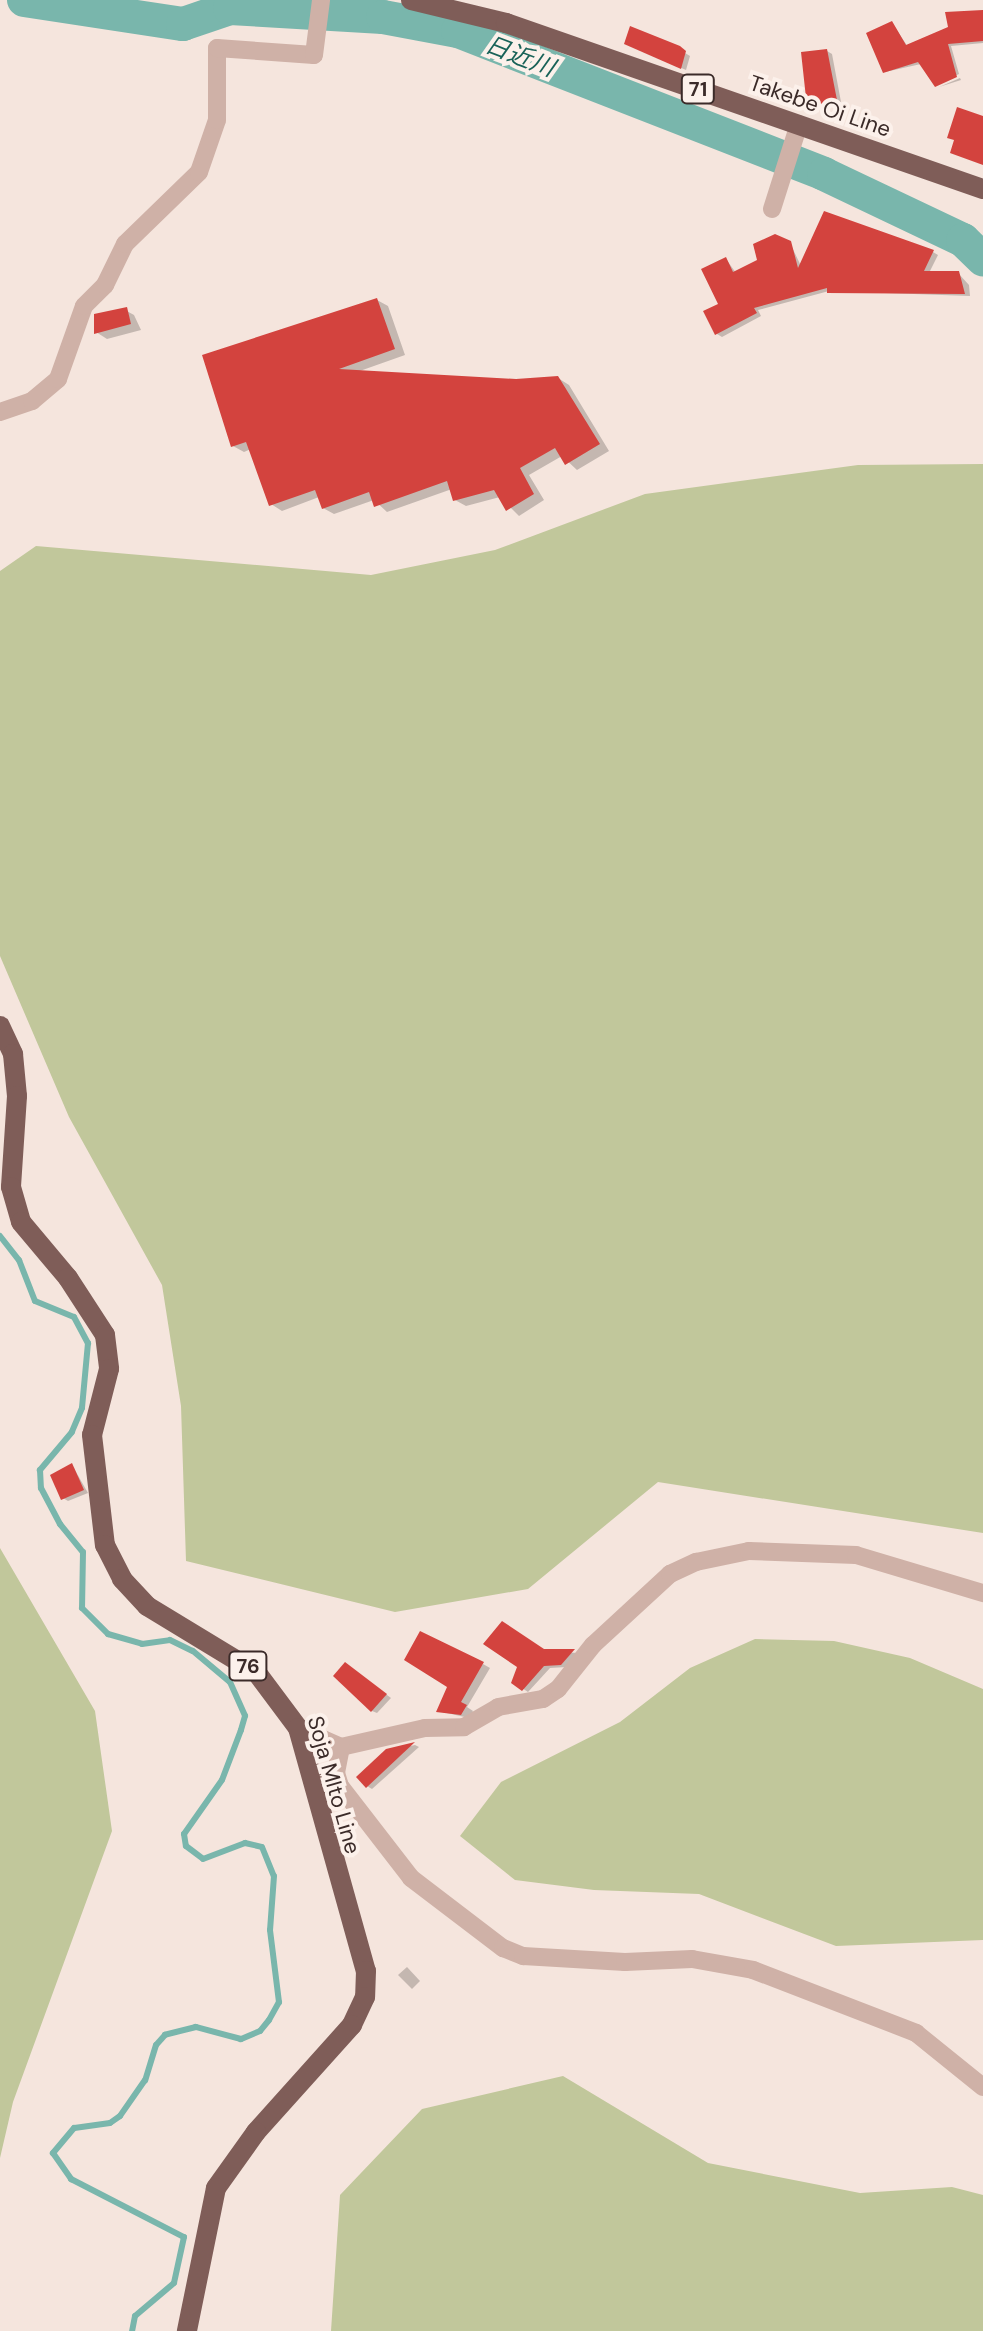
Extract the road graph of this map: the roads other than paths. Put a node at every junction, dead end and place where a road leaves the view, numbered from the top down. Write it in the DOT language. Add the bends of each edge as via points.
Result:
graph roads {
  1 [pos="411,0"];
  2 [pos="320,2"];
  3 [pos="798,129"];
  4 [pos="983,189"];
  5 [pos="772,209"];
  6 [pos="0,412"];
  7 [pos="0,1026"];
  8 [pos="983,1593"];
  9 [pos="298,1728"];
  10 [pos="341,1747"];
  11 [pos="983,2087"];
  12 [pos="187,2331"];
  1 -- 3 [label="main road, Takebe Oi Line / 71" via="506,23"];
  2 -- 6 [label="street" via="314,55 217,48 217,120 199,172 125,244 105,285 84,306 58,379 32,401"];
  3 -- 4 [label="main road, Takebe Oi Line / 71"];
  3 -- 5 [label="street"];
  7 -- 9 [label="main road, Soja MIto Line / 76" via="13,1054 17,1096 11,1187 21,1222 68,1278 105,1335 109,1369 92,1435 105,1545 122,1579 147,1606 257,1673"];
  8 -- 10 [label="street" via="856,1555 784,1549 696,1562 670,1574 543,1699 498,1707 464,1727 425,1728"];
  9 -- 10 [label="street"];
  9 -- 12 [label="main road, Soja MIto Line / 76" via="366,1971 365,1997 352,2025 256,2132 216,2188"];
  10 -- 11 [label="street" via="336,1773 340,1786 411,1878 503,1948 523,1956 692,1959 753,1970 916,2033"];
}
